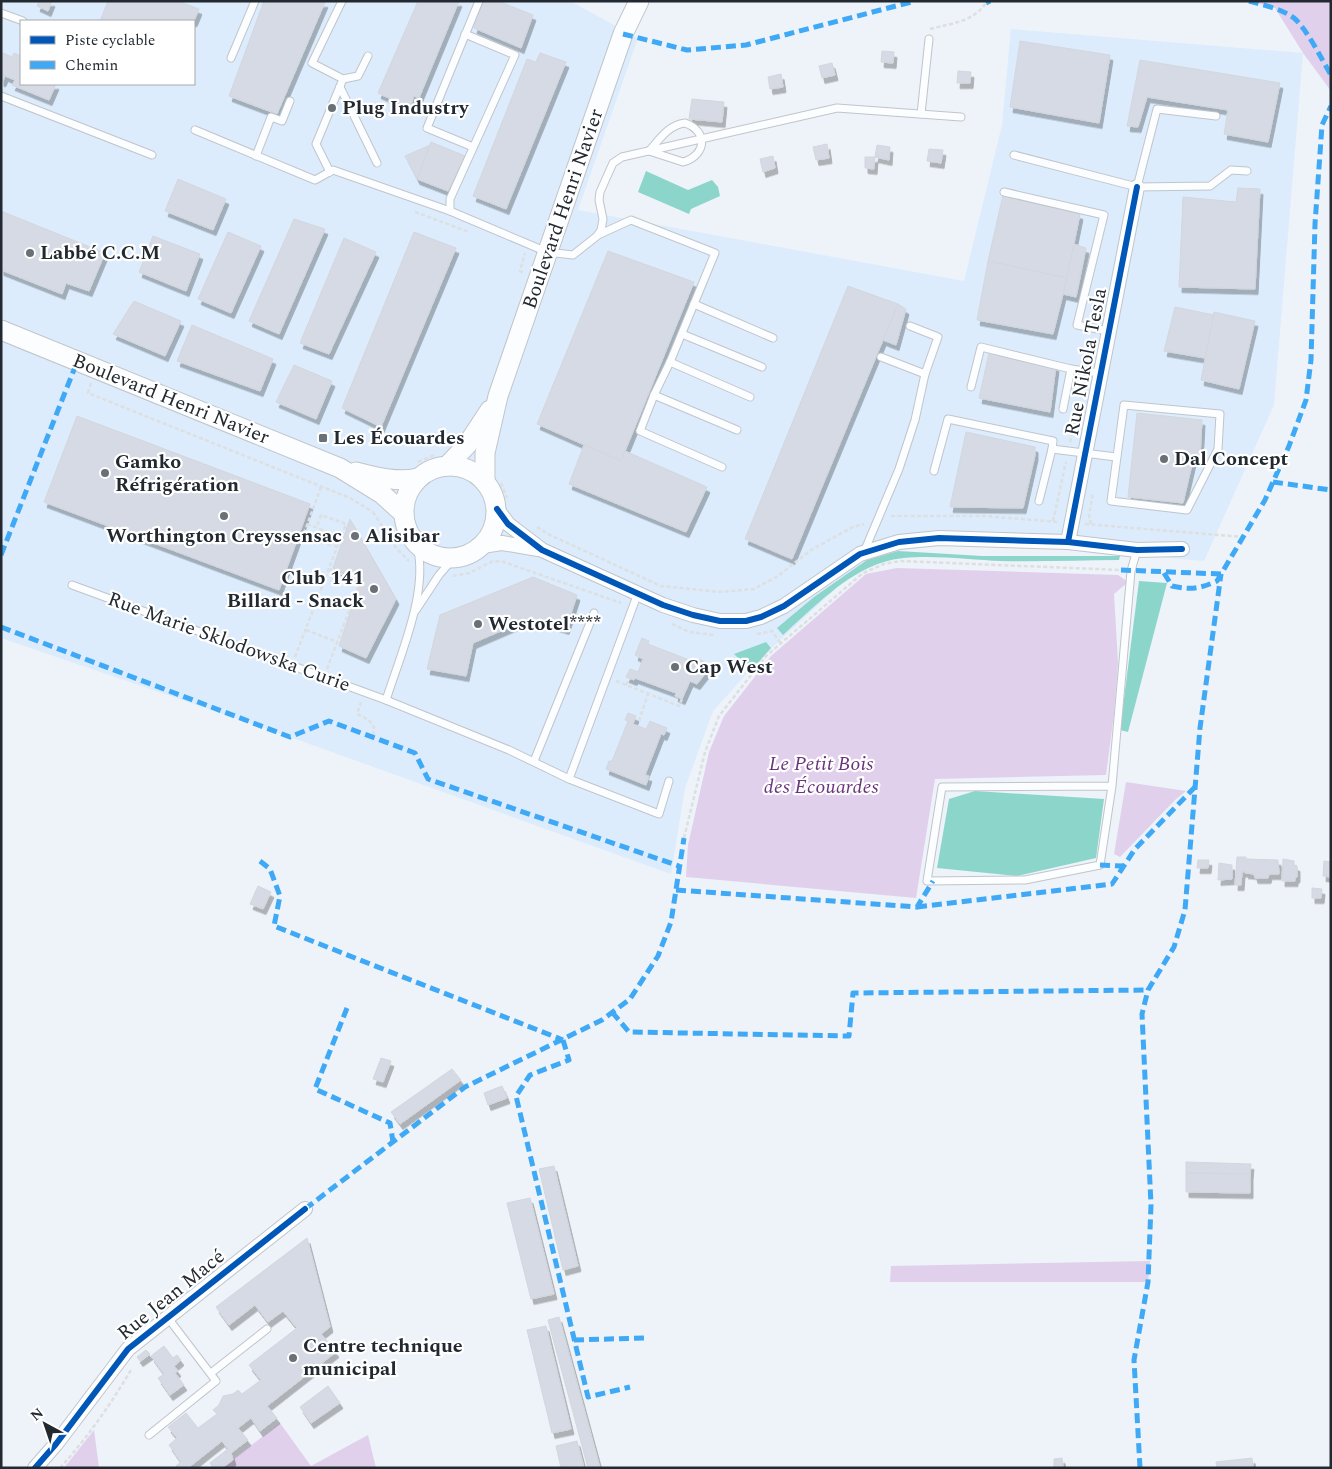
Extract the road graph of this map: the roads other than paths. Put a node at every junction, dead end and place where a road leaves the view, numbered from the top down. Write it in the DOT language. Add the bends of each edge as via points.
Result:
graph roads {
  1 [pos="255,1"];
  2 [pos="342,1"];
  3 [pos="479,1"];
  4 [pos="632,1"];
  5 [pos="638,1"];
  6 [pos="1,13"];
  7 [pos="20,20"];
  8 [pos="628,22"];
  9 [pos="465,34"];
  10 [pos="929,39"];
  11 [pos="368,56"];
  12 [pos="231,58"];
  13 [pos="343,79"];
  14 [pos="340,87"];
  15 [pos="1,96"];
  16 [pos="290,101"];
  17 [pos="921,114"];
  18 [pos="1216,116"];
  19 [pos="961,117"];
  20 [pos="195,130"];
  21 [pos="701,139"];
  22 [pos="473,147"];
  23 [pos="648,151"];
  24 [pos="152,155"];
  25 [pos="1014,155"];
  26 [pos="256,156"];
  27 [pos="377,163"];
  28 [pos="1247,171"];
  29 [pos="330,172"];
  30 [pos="1137,187"];
  31 [pos="1004,192"];
  32 [pos="450,211"];
  33 [pos="597,236"];
  34 [pos="547,252"];
  35 [pos="694,304"];
  36 [pos="910,326"];
  37 [pos="1,330"];
  38 [pos="1108,331"];
  39 [pos="682,334"];
  40 [pos="773,338"];
  41 [pos="881,357"];
  42 [pos="670,362"];
  43 [pos="762,367"];
  44 [pos="1071,368"];
  45 [pos="1100,373"];
  46 [pos="925,374"];
  47 [pos="971,387"];
  48 [pos="654,395"];
  49 [pos="498,396"];
  50 [pos="750,397"];
  51 [pos="1063,409"];
  52 [pos="737,430"];
  53 [pos="1052,448"];
  54 [pos="1084,454"];
  55 [pos="1116,457"];
  56 [pos="444,460"];
  57 [pos="722,467"];
  58 [pos="340,468"];
  59 [pos="934,471"];
  60 [pos="415,472"];
  61 [pos="492,479"];
  62 [pos="1039,501"];
  63 [pos="502,504"];
  64 [pos="404,513"];
  65 [pos="1068,542"];
  66 [pos="418,546"];
  67 [pos="482,546"];
  68 [pos="1182,549"];
  69 [pos="542,550"];
  70 [pos="1137,550"];
  71 [pos="864,552"];
  72 [pos="453,559"];
  73 [pos="72,585"];
  74 [pos="638,593"];
  75 [pos="415,612"];
  76 [pos="594,613"];
  77 [pos="386,700"];
  78 [pos="534,761"];
  79 [pos="569,780"];
  80 [pos="669,781"];
  81 [pos="1112,786"];
  82 [pos="304,1209"];
  83 [pos="168,1318"];
  84 [pos="267,1329"];
  85 [pos="210,1373"];
  86 [pos="149,1434"];
  87 [pos="35,1468"];
  1 -- 12 [label="lane"];
  2 -- 13 [label="lane" via="312,64"];
  3 -- 9 [label="lane"];
  4 -- 8 [label="main road, Boulevard Henri Navier"];
  5 -- 8 [label="main road, Boulevard Henri Navier"];
  6 -- 7 [label="lane"];
  8 -- 34 [label="main road, Boulevard Henri Navier"];
  9 -- 22 [label="lane" via="427,128"];
  9 -- 22 [label="lane" via="516,56"];
  10 -- 17 [label="lane"];
  11 -- 13 [label="lane" via="358,76"];
  13 -- 14 [label="lane"];
  14 -- 27 [label="lane"];
  14 -- 29 [label="lane" via="316,144"];
  15 -- 24 [label="lane"];
  16 -- 26 [label="lane" via="282,121 271,117"];
  17 -- 19 [label="lane"];
  17 -- 21 [label="lane" via="836,108"];
  18 -- 30 [label="lane" via="1157,108"];
  20 -- 26 [label="lane"];
  21 -- 23 [label="lane"];
  21 -- 23 [label="lane" via="701,150 683,162"];
  21 -- 23 [label="lane" via="692,125 677,124"];
  22 -- 32 [label="lane" via="450,199"];
  23 -- 33 [label="lane" via="622,157 613,163 600,192 603,220 602,230"];
  25 -- 30 [label="lane"];
  26 -- 29 [label="lane" via="315,180"];
  28 -- 30 [label="lane" via="1231,170 1210,186"];
  29 -- 32 [label="lane" via="334,170"];
  30 -- 38 [label="street, Rue Nikola Tesla"];
  31 -- 38 [label="lane" via="1104,215 1077,325"];
  32 -- 34 [label="lane"];
  33 -- 34 [label="lane" via="573,254"];
  33 -- 35 [label="lane" via="631,220 715,253"];
  34 -- 49 [label="main road, Boulevard Henri Navier"];
  35 -- 39 [label="lane"];
  35 -- 40 [label="lane"];
  36 -- 46 [label="lane" via="938,337"];
  37 -- 58 [label="main road, Boulevard Henri Navier"];
  38 -- 45 [label="street, Rue Nikola Tesla"];
  39 -- 42 [label="lane"];
  39 -- 43 [label="lane"];
  41 -- 46 [label="lane"];
  42 -- 48 [label="lane"];
  42 -- 50 [label="lane"];
  44 -- 45 [label="lane"];
  44 -- 47 [label="lane" via="981,347"];
  44 -- 51 [label="lane"];
  45 -- 54 [label="street, Rue Nikola Tesla"];
  46 -- 71 [label="lane" via="899,469"];
  48 -- 52 [label="lane"];
  48 -- 57 [label="lane" via="640,431"];
  49 -- 56 [label="main road, Boulevard Henri Navier" via="467,445"];
  49 -- 61 [label="main road, Boulevard Henri Navier" via="485,453"];
  53 -- 54 [label="lane"];
  53 -- 59 [label="lane" via="1053,441 948,419"];
  53 -- 62 [label="lane"];
  54 -- 55 [label="lane"];
  54 -- 65 [label="street, Rue Nikola Tesla"];
  55 -- 55 [label="lane" via="1111,501 1187,510 1218,449 1220,414 1124,405"];
  56 -- 60 [label="main road" via="432,470"];
  56 -- 61 [label="main road"];
  58 -- 60 [label="main road, Boulevard Henri Navier" via="388,479 407,480"];
  58 -- 64 [label="main road, Boulevard Henri Navier" via="382,494"];
  60 -- 64 [label="main road"];
  61 -- 63 [label="main road" via="495,499"];
  63 -- 67 [label="main road" via="491,535"];
  63 -- 69 [label="street" via="508,524"];
  64 -- 66 [label="main road" via="407,531"];
  65 -- 70 [label="street"];
  65 -- 71 [label="street" via="939,538 899,542"];
  66 -- 72 [label="main road" via="434,556"];
  66 -- 75 [label="lane" via="421,569"];
  67 -- 69 [label="street" via="502,543"];
  67 -- 72 [label="main road" via="464,557"];
  68 -- 70 [label="street"];
  69 -- 74 [label="street"];
  70 -- 81 [label="lane" via="1131,571"];
  71 -- 74 [label="street" via="784,606 746,621 693,615"];
  72 -- 75 [label="lane"];
  73 -- 77 [label="lane, Rue Marie Sklodowska Curie"];
  74 -- 79 [label="lane"];
  75 -- 77 [label="lane"];
  76 -- 78 [label="lane"];
  77 -- 78 [label="lane, Rue Marie Sklodowska Curie"];
  78 -- 79 [label="lane, Rue Marie Sklodowska Curie"];
  79 -- 80 [label="lane, Rue Marie Sklodowska Curie" via="658,814"];
  81 -- 81 [label="lane" via="1100,865 1025,880 927,881 942,787"];
  82 -- 83 [label="street, Rue Jean Macé"];
  83 -- 85 [label="lane"];
  83 -- 87 [label="street, Rue Jean Macé" via="128,1349"];
  84 -- 85 [label="lane"];
  85 -- 86 [label="lane" via="216,1381"];
}
